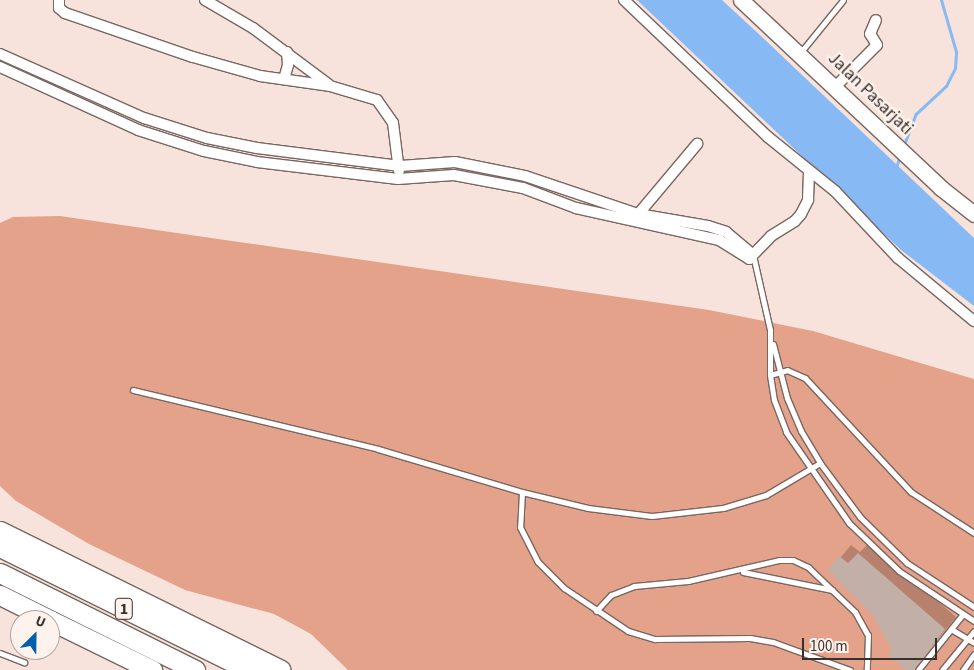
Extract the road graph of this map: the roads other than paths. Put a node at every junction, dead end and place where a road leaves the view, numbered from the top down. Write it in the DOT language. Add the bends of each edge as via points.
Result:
graph roads {
  1 [pos="58,0"];
  2 [pos="205,0"];
  3 [pos="624,0"];
  4 [pos="741,0"];
  5 [pos="843,0"];
  6 [pos="876,20"];
  7 [pos="287,52"];
  8 [pos="800,53"];
  9 [pos="0,54"];
  10 [pos="0,67"];
  11 [pos="284,79"];
  12 [pos="69,86"];
  13 [pos="330,86"];
  14 [pos="835,87"];
  15 [pos="62,97"];
  16 [pos="697,144"];
  17 [pos="400,166"];
  18 [pos="809,171"];
  19 [pos="398,179"];
  20 [pos="974,214"];
  21 [pos="635,218"];
  22 [pos="752,258"];
  23 [pos="974,321"];
  24 [pos="771,339"];
  25 [pos="781,372"];
  26 [pos="770,375"];
  27 [pos="133,390"];
  28 [pos="820,464"];
  29 [pos="810,470"];
  30 [pos="522,492"];
  31 [pos="0,531"];
  32 [pos="974,533"];
  33 [pos="0,547"];
  34 [pos="740,571"];
  35 [pos="0,573"];
  36 [pos="834,590"];
  37 [pos="0,595"];
  38 [pos="974,607"];
  39 [pos="30,610"];
  40 [pos="596,611"];
  41 [pos="963,614"];
  42 [pos="974,622"];
  43 [pos="60,625"];
  44 [pos="951,629"];
  45 [pos="974,631"];
  46 [pos="968,639"];
  47 [pos="974,643"];
  48 [pos="0,653"];
  49 [pos="974,654"];
  50 [pos="24,662"];
  51 [pos="152,670"];
  52 [pos="195,670"];
  53 [pos="249,670"];
  54 [pos="281,670"];
  55 [pos="850,670"];
  56 [pos="867,670"];
  57 [pos="918,670"];
  58 [pos="942,670"];
  59 [pos="963,670"];
  1 -- 11 [label="street" via="59,8 73,16 193,57 260,76"];
  2 -- 7 [label="street"];
  3 -- 18 [label="street" via="724,96"];
  4 -- 8 [label="main road, Jalan Pasarjati"];
  5 -- 8 [label="lane"];
  6 -- 14 [label="street" via="870,34 878,45"];
  7 -- 11 [label="street"];
  7 -- 13 [label="street"];
  8 -- 14 [label="main road, Jalan Pasarjati"];
  9 -- 12 [label="street"];
  10 -- 15 [label="street"];
  11 -- 13 [label="street"];
  12 -- 15 [label="street"];
  12 -- 17 [label="street" via="144,118 233,144"];
  13 -- 17 [label="street" via="367,95 385,108 394,123"];
  14 -- 20 [label="main road, Jalan Pasarjati"];
  15 -- 19 [label="street" via="138,130 204,151 257,162"];
  16 -- 21 [label="street"];
  17 -- 19 [label="street"];
  17 -- 21 [label="street" via="455,162 525,176"];
  18 -- 22 [label="street" via="808,200 796,222 771,236"];
  18 -- 23 [label="street" via="835,190 898,258"];
  19 -- 21 [label="street" via="454,175 523,188 576,208"];
  21 -- 22 [label="street" via="708,226 726,232"];
  22 -- 24 [label="lane" via="758,269"];
  24 -- 25 [label="lane"];
  24 -- 26 [label="lane"];
  25 -- 26 [label="lane"];
  25 -- 28 [label="lane" via="790,406"];
  25 -- 32 [label="lane" via="793,371 805,378 911,492"];
  26 -- 29 [label="lane" via="774,400 786,432"];
  27 -- 30 [label="lane" via="378,450"];
  28 -- 29 [label="lane"];
  28 -- 38 [label="lane" via="860,516 907,563"];
  29 -- 30 [label="lane" via="766,495 723,508 652,516 588,508"];
  29 -- 41 [label="lane" via="849,523 885,557 933,596"];
  30 -- 40 [label="lane" via="520,527 538,562 564,588"];
  31 -- 54 [label="highway, 1"];
  33 -- 53 [label="highway, 1"];
  34 -- 36 [label="lane"];
  34 -- 36 [label="lane" via="779,560 793,560 808,566"];
  34 -- 40 [label="lane" via="688,581 634,586 611,595"];
  35 -- 52 [label="highway, 1"];
  36 -- 56 [label="lane" via="855,612 868,635"];
  37 -- 39 [label="highway"];
  40 -- 55 [label="lane" via="628,631 655,639 750,638 781,645"];
  41 -- 42 [label="lane"];
  41 -- 44 [label="lane"];
  43 -- 51 [label="highway"];
  44 -- 46 [label="lane"];
  44 -- 57 [label="lane"];
  45 -- 46 [label="lane"];
  46 -- 47 [label="lane"];
  46 -- 58 [label="lane"];
  48 -- 50 [label="lane"];
  49 -- 59 [label="lane"];
}
